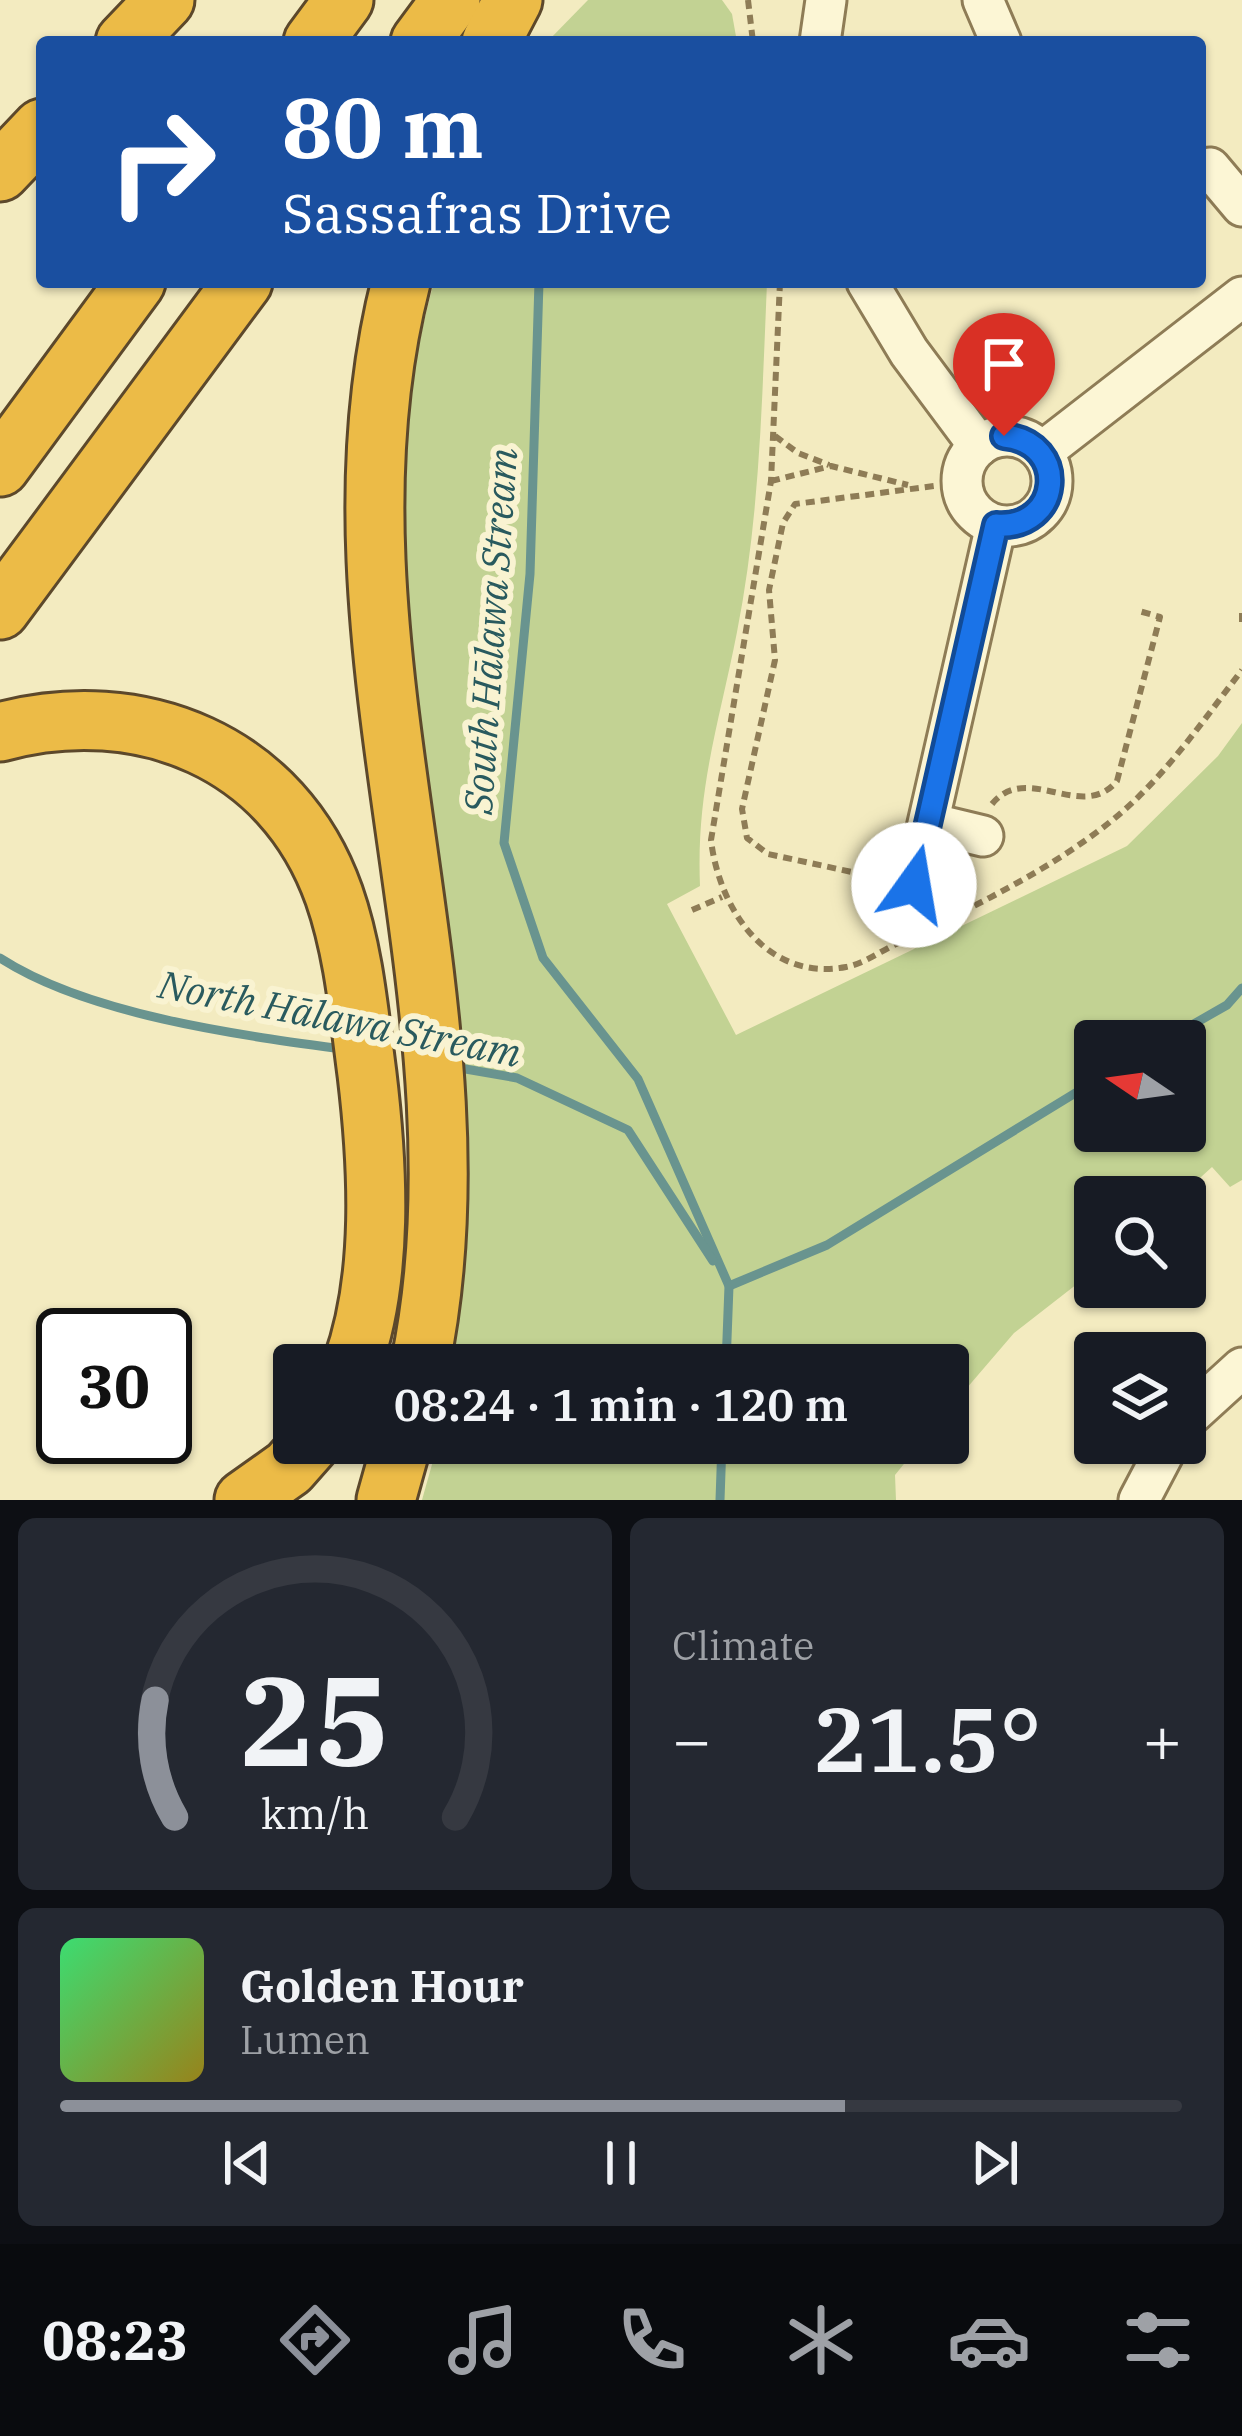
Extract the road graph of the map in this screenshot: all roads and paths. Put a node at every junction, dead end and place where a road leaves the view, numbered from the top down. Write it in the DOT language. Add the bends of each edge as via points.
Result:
graph roads {
  1 [pos="165,0"];
  2 [pos="344,0"];
  3 [pos="451,0"];
  4 [pos="513,0"];
  5 [pos="748,0"];
  6 [pos="826,0"];
  7 [pos="983,0"];
  8 [pos="130,36"];
  9 [pos="317,36"];
  10 [pos="424,36"];
  11 [pos="493,36"];
  12 [pos="752,36"];
  13 [pos="821,36"];
  14 [pos="998,36"];
  15 [pos="36,134"];
  16 [pos="1210,168"];
  17 [pos="0,172"];
  18 [pos="1242,206"];
  19 [pos="132,288"];
  20 [pos="239,288"];
  21 [pos="400,288"];
  22 [pos="780,288"];
  23 [pos="871,288"];
  24 [pos="1242,297"];
  25 [pos="775,436"];
  26 [pos="979,446"];
  27 [pos="1042,452"];
  28 [pos="831,466"];
  29 [pos="0,467"];
  30 [pos="771,481"];
  31 [pos="911,486"];
  32 [pos="934,486"];
  33 [pos="996,525"];
  34 [pos="0,610"];
  35 [pos="1139,611"];
  36 [pos="1242,613"];
  37 [pos="1242,628"];
  38 [pos="1242,670"];
  39 [pos="0,732"];
  40 [pos="929,823"];
  41 [pos="982,836"];
  42 [pos="914,885"];
  43 [pos="722,896"];
  44 [pos="692,910"];
  45 [pos="357,1344"];
  46 [pos="423,1344"];
  47 [pos="1242,1368"];
  48 [pos="1206,1401"];
  49 [pos="293,1464"];
  50 [pos="396,1464"];
  51 [pos="1157,1464"];
  52 [pos="244,1500"];
  53 [pos="386,1500"];
  54 [pos="1139,1500"];
  1 -- 8 [label="highway"];
  2 -- 9 [label="highway"];
  3 -- 10 [label="highway"];
  4 -- 11 [label="highway"];
  5 -- 12 [label="path"];
  6 -- 13 [label="street"];
  7 -- 14 [label="street"];
  15 -- 17 [label="highway"];
  16 -- 18 [label="street"];
  19 -- 29 [label="highway"];
  20 -- 34 [label="highway"];
  21 -- 46 [label="highway" via="382,385 375,550 435,1115 433,1280"];
  22 -- 25 [label="path"];
  23 -- 26 [label="street"];
  24 -- 27 [label="street"];
  25 -- 28 [label="path"];
  25 -- 30 [label="path"];
  26 -- 27 [label="street" via="1018,437"];
  26 -- 33 [label="street" via="964,470 966,498"];
  27 -- 33 [label="street" via="1052,477 1046,505 1024,523"];
  28 -- 30 [label="path"];
  28 -- 31 [label="path"];
  30 -- 43 [label="path" via="715,800 711,840"];
  31 -- 32 [label="path"];
  31 -- 42 [label="path" via="795,504 787,512 769,590 775,660 741,815 747,838 768,854"];
  33 -- 40 [label="street"];
  35 -- 41 [label="path" via="1160,617 1117,781 1086,800 1013,790 989,809"];
  36 -- 37 [label="path"];
  38 -- 43 [label="path" via="1113,819 1062,856 847,967 782,958 749,936"];
  39 -- 45 [label="highway" via="40,721 125,720 202,746 237,765 289,813 322,866 355,980 375,1167"];
  40 -- 41 [label="street"];
  40 -- 42 [label="street"];
  43 -- 44 [label="path"];
  47 -- 48 [label="street"];
  49 -- 52 [label="highway"];
  50 -- 53 [label="highway"];
  51 -- 54 [label="street"];
}
